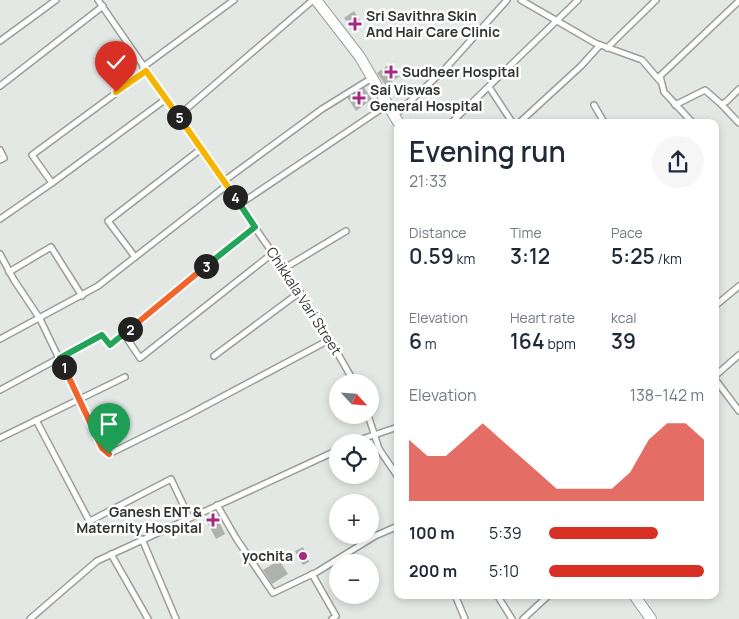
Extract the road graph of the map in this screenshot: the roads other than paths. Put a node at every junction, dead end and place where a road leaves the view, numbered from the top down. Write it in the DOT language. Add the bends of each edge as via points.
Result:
graph roads {
  1 [pos="56,0"];
  2 [pos="98,0"];
  3 [pos="234,0"];
  4 [pos="315,0"];
  5 [pos="521,0"];
  6 [pos="578,0"];
  7 [pos="656,0"];
  8 [pos="504,1"];
  9 [pos="739,1"];
  10 [pos="103,6"];
  11 [pos="557,21"];
  12 [pos="0,41"];
  13 [pos="600,45"];
  14 [pos="607,48"];
  15 [pos="145,69"];
  16 [pos="372,78"];
  17 [pos="660,80"];
  18 [pos="0,86"];
  19 [pos="490,87"];
  20 [pos="739,89"];
  21 [pos="166,99"];
  22 [pos="721,104"];
  23 [pos="387,105"];
  24 [pos="594,105"];
  25 [pos="675,105"];
  26 [pos="178,116"];
  27 [pos="396,119"];
  28 [pos="455,119"];
  29 [pos="510,119"];
  30 [pos="523,119"];
  31 [pos="602,119"];
  32 [pos="689,119"];
  33 [pos="739,123"];
  34 [pos="0,150"];
  35 [pos="201,150"];
  36 [pos="0,160"];
  37 [pos="52,183"];
  38 [pos="225,183"];
  39 [pos="240,204"];
  40 [pos="0,219"];
  41 [pos="255,227"];
  42 [pos="346,231"];
  43 [pos="273,253"];
  44 [pos="0,254"];
  45 [pos="135,257"];
  46 [pos="283,269"];
  47 [pos="9,272"];
  48 [pos="739,286"];
  49 [pos="300,292"];
  50 [pos="82,296"];
  51 [pos="719,303"];
  52 [pos="40,318"];
  53 [pos="124,334"];
  54 [pos="0,339"];
  55 [pos="329,340"];
  56 [pos="739,355"];
  57 [pos="214,356"];
  58 [pos="60,358"];
  59 [pos="349,374"];
  60 [pos="719,374"];
  61 [pos="124,377"];
  62 [pos="719,384"];
  63 [pos="0,390"];
  64 [pos="79,399"];
  65 [pos="739,411"];
  66 [pos="36,420"];
  67 [pos="394,428"];
  68 [pos="377,434"];
  69 [pos="0,438"];
  70 [pos="379,449"];
  71 [pos="329,454"];
  72 [pos="394,471"];
  73 [pos="217,505"];
  74 [pos="189,517"];
  75 [pos="90,521"];
  76 [pos="93,528"];
  77 [pos="394,528"];
  78 [pos="142,539"];
  79 [pos="111,554"];
  80 [pos="312,574"];
  81 [pos="457,599"];
  82 [pos="500,599"];
  83 [pos="545,599"];
  84 [pos="637,599"];
  85 [pos="30,619"];
  86 [pos="148,619"];
  87 [pos="176,619"];
  88 [pos="332,619"];
  89 [pos="465,619"];
  90 [pos="512,619"];
  91 [pos="524,619"];
  92 [pos="651,619"];
  1 -- 12 [label="street"];
  2 -- 10 [label="street, Chikkala Vari Street"];
  3 -- 15 [label="street"];
  4 -- 16 [label="highway"];
  4 -- 26 [label="street"];
  5 -- 11 [label="street"];
  6 -- 11 [label="street"];
  7 -- 14 [label="street"];
  8 -- 27 [label="street"];
  9 -- 17 [label="street" via="660,76"];
  10 -- 15 [label="street, Chikkala Vari Street"];
  10 -- 18 [label="street"];
  11 -- 13 [label="street"];
  11 -- 19 [label="street"];
  13 -- 14 [label="street"];
  13 -- 30 [label="street"];
  14 -- 17 [label="street" via="642,60"];
  15 -- 21 [label="street, Chikkala Vari Street"];
  15 -- 37 [label="street" via="32,155"];
  16 -- 23 [label="highway"];
  16 -- 38 [label="street" via="322,109"];
  17 -- 25 [label="street" via="664,92"];
  19 -- 28 [label="street"];
  19 -- 29 [label="street"];
  20 -- 22 [label="street"];
  21 -- 26 [label="street, Chikkala Vari Street"];
  21 -- 37 [label="street"];
  22 -- 25 [label="street" via="705,90"];
  22 -- 33 [label="street"];
  23 -- 27 [label="highway"];
  23 -- 39 [label="street"];
  24 -- 31 [label="street"];
  25 -- 32 [label="street"];
  26 -- 35 [label="street, Chikkala Vari Street"];
  34 -- 36 [label="street" via="4,158"];
  35 -- 38 [label="street, Chikkala Vari Street"];
  35 -- 45 [label="street" via="108,221"];
  37 -- 40 [label="street"];
  38 -- 39 [label="street, Chikkala Vari Street"];
  38 -- 45 [label="street"];
  39 -- 41 [label="street, Chikkala Vari Street"];
  41 -- 43 [label="street, Chikkala Vari Street"];
  41 -- 53 [label="street"];
  42 -- 46 [label="street"];
  43 -- 46 [label="street, Chikkala Vari Street"];
  43 -- 53 [label="street" via="140,358"];
  44 -- 47 [label="street"];
  45 -- 50 [label="street"];
  46 -- 49 [label="street, Chikkala Vari Street"];
  47 -- 50 [label="street" via="51,247"];
  47 -- 52 [label="street"];
  48 -- 51 [label="street"];
  49 -- 55 [label="street, Chikkala Vari Street"];
  49 -- 57 [label="street"];
  50 -- 52 [label="street"];
  52 -- 54 [label="street"];
  52 -- 58 [label="street"];
  53 -- 58 [label="street" via="110,345 102,335"];
  55 -- 59 [label="street, Chikkala Vari Street"];
  55 -- 64 [label="street" via="109,454 102,448"];
  56 -- 60 [label="street"];
  58 -- 63 [label="street"];
  58 -- 64 [label="street"];
  61 -- 64 [label="street"];
  62 -- 65 [label="street"];
  64 -- 66 [label="street"];
  66 -- 69 [label="street"];
  66 -- 75 [label="street"];
  67 -- 68 [label="street"];
  70 -- 72 [label="street"];
  71 -- 73 [label="street"];
  73 -- 74 [label="street"];
  73 -- 80 [label="street" via="273,593"];
  74 -- 75 [label="street" via="171,479"];
  74 -- 78 [label="street"];
  75 -- 76 [label="street"];
  77 -- 80 [label="street"];
  78 -- 79 [label="street"];
  78 -- 87 [label="street"];
  79 -- 85 [label="street" via="96,560"];
  79 -- 86 [label="street"];
  80 -- 88 [label="street" via="336,616"];
  81 -- 89 [label="street"];
  82 -- 90 [label="street"];
  83 -- 91 [label="street"];
  84 -- 92 [label="highway"];
}
